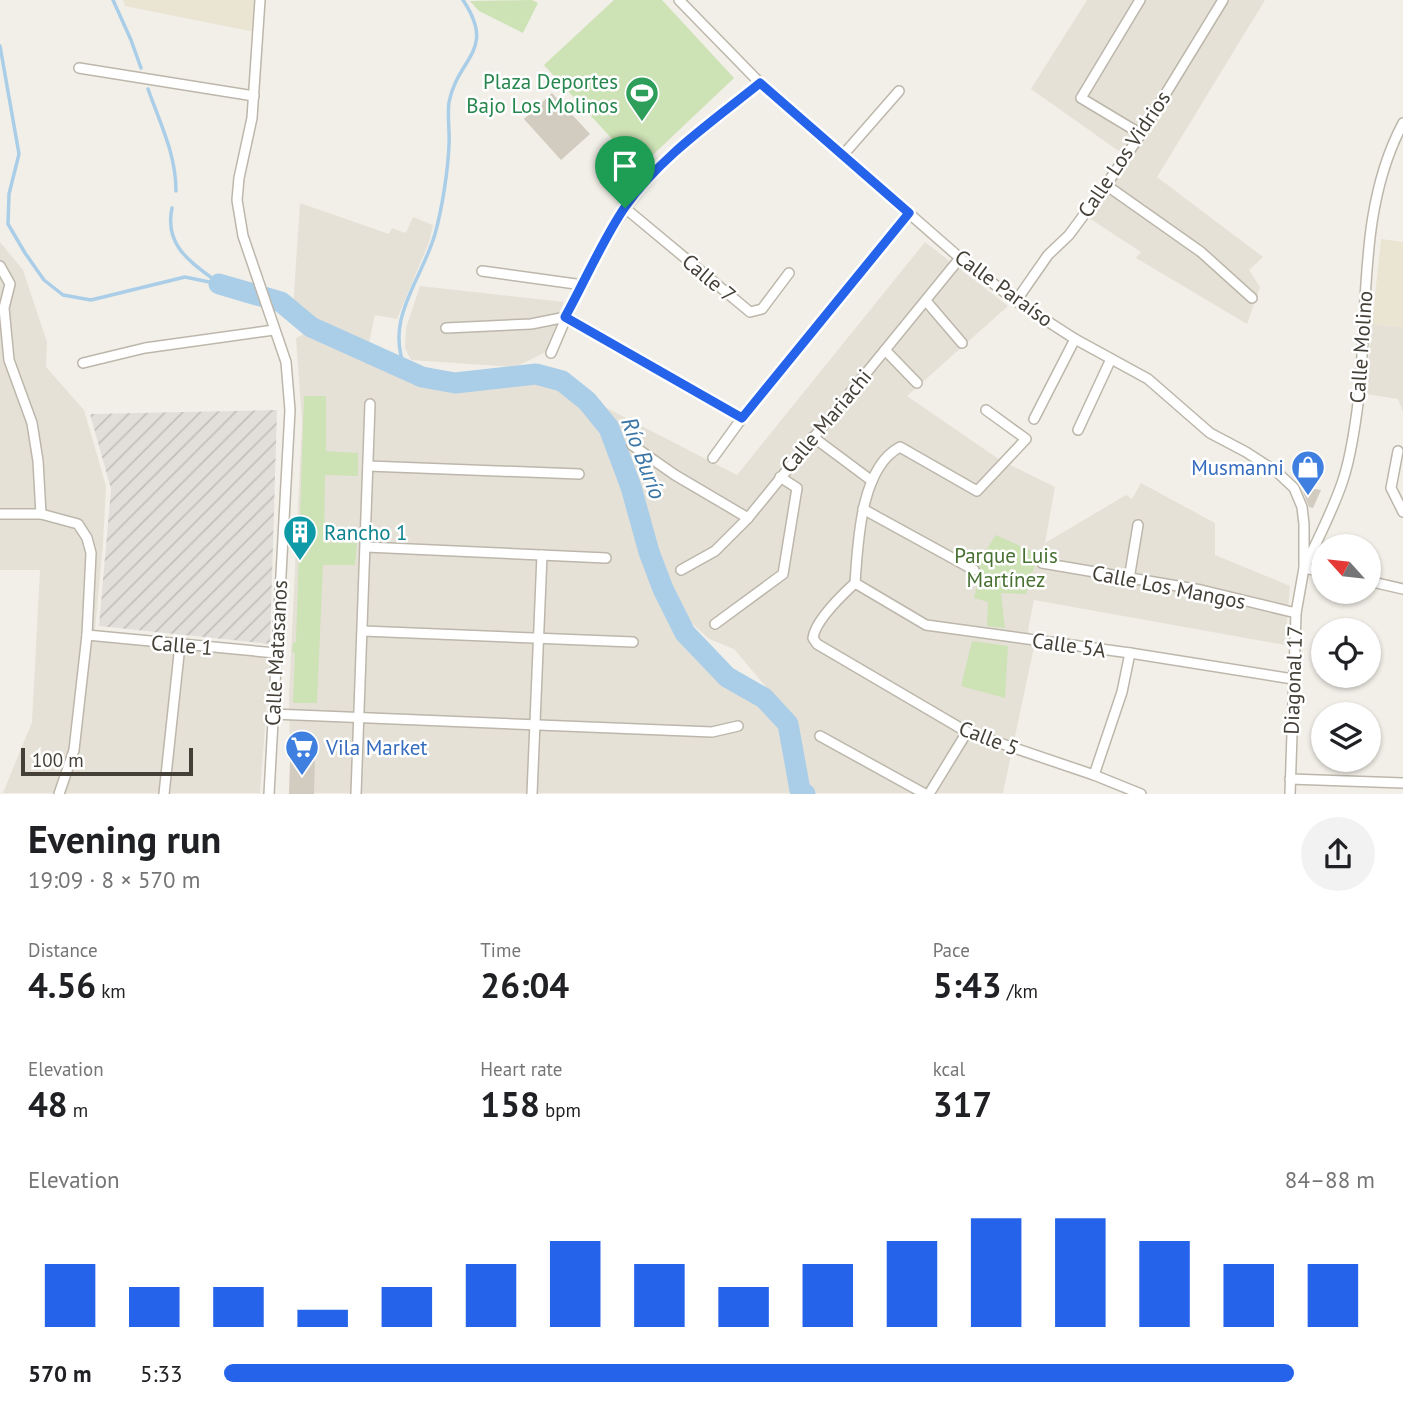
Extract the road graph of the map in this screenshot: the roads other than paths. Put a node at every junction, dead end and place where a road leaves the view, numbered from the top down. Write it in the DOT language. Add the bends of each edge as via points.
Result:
graph roads {
  1 [pos="260,0"];
  2 [pos="679,0"];
  3 [pos="1140,0"];
  4 [pos="1223,0"];
  5 [pos="79,68"];
  6 [pos="760,83"];
  7 [pos="899,91"];
  8 [pos="254,96"];
  9 [pos="1403,123"];
  10 [pos="1141,134"];
  11 [pos="843,155"];
  12 [pos="1106,185"];
  13 [pos="625,208"];
  14 [pos="909,213"];
  15 [pos="960,258"];
  16 [pos="0,266"];
  17 [pos="482,271"];
  18 [pos="789,273"];
  19 [pos="583,285"];
  20 [pos="1252,298"];
  21 [pos="1016,300"];
  22 [pos="926,301"];
  23 [pos="565,317"];
  24 [pos="446,328"];
  25 [pos="274,330"];
  26 [pos="1075,339"];
  27 [pos="962,343"];
  28 [pos="885,351"];
  29 [pos="551,353"];
  30 [pos="1111,359"];
  31 [pos="83,363"];
  32 [pos="917,383"];
  33 [pos="370,404"];
  34 [pos="986,410"];
  35 [pos="742,418"];
  36 [pos="1034,419"];
  37 [pos="1078,430"];
  38 [pos="813,437"];
  39 [pos="632,445"];
  40 [pos="1398,451"];
  41 [pos="712,458"];
  42 [pos="368,466"];
  43 [pos="579,474"];
  44 [pos="780,477"];
  45 [pos="872,481"];
  46 [pos="863,509"];
  47 [pos="1403,512"];
  48 [pos="0,514"];
  49 [pos="41,514"];
  50 [pos="748,518"];
  51 [pos="1138,525"];
  52 [pos="366,547"];
  53 [pos="542,555"];
  54 [pos="606,558"];
  55 [pos="1042,563"];
  56 [pos="1304,568"];
  57 [pos="1311,569"];
  58 [pos="681,570"];
  59 [pos="974,570"];
  60 [pos="1129,579"];
  61 [pos="855,583"];
  62 [pos="1381,584"];
  63 [pos="1403,589"];
  64 [pos="1296,613"];
  65 [pos="715,624"];
  66 [pos="363,631"];
  67 [pos="88,635"];
  68 [pos="539,638"];
  69 [pos="633,642"];
  70 [pos="180,645"];
  71 [pos="276,653"];
  72 [pos="1130,653"];
  73 [pos="1293,679"];
  74 [pos="273,714"];
  75 [pos="358,718"];
  76 [pos="535,726"];
  77 [pos="738,726"];
  78 [pos="967,732"];
  79 [pos="820,736"];
  80 [pos="1094,775"];
  81 [pos="1290,779"];
  82 [pos="1403,782"];
  83 [pos="59,793"];
  84 [pos="164,793"];
  85 [pos="269,793"];
  86 [pos="356,793"];
  87 [pos="532,793"];
  88 [pos="927,793"];
  89 [pos="1141,793"];
  90 [pos="1290,793"];
  1 -- 8 [label="street"];
  2 -- 6 [label="street, Calle Paraíso"];
  3 -- 10 [label="street" via="1081,98"];
  4 -- 10 [label="street, Calle Los Vidrios"];
  5 -- 8 [label="street"];
  6 -- 11 [label="street, Calle Paraíso"];
  6 -- 13 [label="street" via="677,150"];
  7 -- 11 [label="street"];
  8 -- 25 [label="street, Calle Matasanos" via="237,200 243,236"];
  9 -- 56 [label="street, Calle Molino" via="1381,175 1370,230 1357,412 1343,480"];
  10 -- 12 [label="street, Calle Los Vidrios"];
  11 -- 14 [label="street, Calle Paraíso"];
  12 -- 20 [label="street" via="1201,253"];
  12 -- 21 [label="street, Calle Los Vidrios"];
  13 -- 18 [label="street, Calle 7" via="750,312 762,309"];
  13 -- 19 [label="street"];
  14 -- 15 [label="street, Calle Paraíso"];
  14 -- 35 [label="street"];
  15 -- 21 [label="street, Calle Paraíso"];
  15 -- 22 [label="street, Calle Mariachi"];
  16 -- 49 [label="street" via="10,284 5,308 9,360 32,423"];
  17 -- 19 [label="street"];
  19 -- 23 [label="street"];
  21 -- 26 [label="street, Calle Paraíso"];
  22 -- 27 [label="street"];
  22 -- 28 [label="street, Calle Mariachi"];
  23 -- 24 [label="street" via="531,324"];
  23 -- 29 [label="street"];
  23 -- 35 [label="street"];
  25 -- 31 [label="street" via="145,348"];
  25 -- 71 [label="street, Calle Matasanos" via="286,362 289,410"];
  26 -- 30 [label="street, Calle Paraíso"];
  26 -- 36 [label="street"];
  28 -- 32 [label="street"];
  28 -- 38 [label="street, Calle Mariachi"];
  30 -- 37 [label="street"];
  30 -- 56 [label="street, Calle Paraíso" via="1148,379 1210,433 1277,472 1294,488 1302,507"];
  33 -- 42 [label="street"];
  34 -- 45 [label="street" via="1026,439 977,491 900,447 889,452"];
  35 -- 41 [label="street"];
  38 -- 44 [label="street, Calle Mariachi"];
  38 -- 45 [label="street"];
  39 -- 50 [label="street"];
  40 -- 47 [label="street" via="1391,488"];
  42 -- 43 [label="street"];
  42 -- 52 [label="street"];
  44 -- 50 [label="street, Calle Mariachi"];
  44 -- 65 [label="street" via="797,488 783,574"];
  45 -- 46 [label="street"];
  46 -- 59 [label="street"];
  46 -- 61 [label="street"];
  48 -- 49 [label="street"];
  49 -- 67 [label="street" via="78,524 88,538"];
  50 -- 58 [label="street, Calle Mariachi" via="715,551"];
  51 -- 60 [label="street"];
  52 -- 53 [label="street"];
  52 -- 66 [label="street"];
  53 -- 54 [label="street"];
  53 -- 68 [label="street"];
  55 -- 60 [label="street, Calle Los Mangos"];
  56 -- 57 [label="street"];
  56 -- 64 [label="street, Diagonal 17"];
  60 -- 64 [label="street, Calle Los Mangos" via="1201,590"];
  61 -- 72 [label="street, Calle 5A" via="926,625"];
  61 -- 78 [label="street, Calle 5" via="839,598 813,638"];
  62 -- 63 [label="street"];
  64 -- 73 [label="street, Diagonal 17"];
  66 -- 68 [label="street"];
  66 -- 75 [label="street"];
  67 -- 70 [label="street, Calle 1"];
  67 -- 83 [label="street" via="74,750"];
  68 -- 69 [label="street"];
  68 -- 76 [label="street"];
  70 -- 71 [label="street, Calle 1"];
  70 -- 84 [label="street"];
  71 -- 74 [label="street, Calle Matasanos"];
  72 -- 73 [label="street, Calle 5A"];
  72 -- 80 [label="street"];
  73 -- 81 [label="street, Diagonal 17"];
  74 -- 75 [label="street"];
  74 -- 85 [label="street, Calle Matasanos"];
  75 -- 76 [label="street"];
  75 -- 86 [label="street"];
  76 -- 77 [label="street" via="712,732"];
  76 -- 87 [label="street"];
  78 -- 80 [label="street, Calle 5"];
  78 -- 88 [label="street"];
  79 -- 88 [label="street"];
  80 -- 89 [label="street, Calle 5"];
  81 -- 82 [label="street"];
  81 -- 90 [label="street, Diagonal 17"];
}
